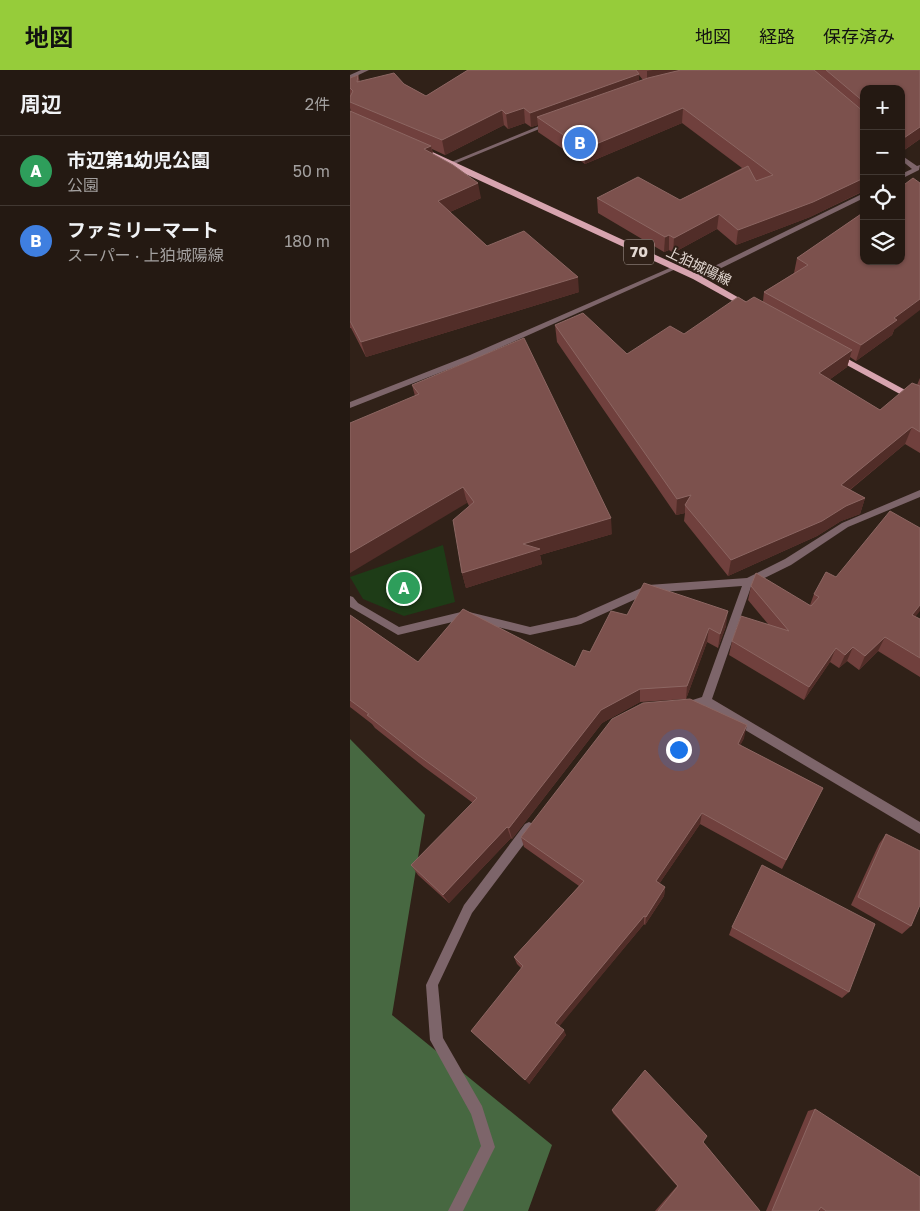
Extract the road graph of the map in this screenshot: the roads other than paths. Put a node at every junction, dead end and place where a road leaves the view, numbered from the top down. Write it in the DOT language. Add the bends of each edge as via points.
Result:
graph roads {
  1 [pos="366,70"];
  2 [pos="350,77"];
  3 [pos="556,122"];
  4 [pos="418,148"];
  5 [pos="905,159"];
  6 [pos="452,163"];
  7 [pos="918,168"];
  8 [pos="905,175"];
  9 [pos="860,197"];
  10 [pos="674,268"];
  11 [pos="696,277"];
  12 [pos="756,310"];
  13 [pos="825,349"];
  14 [pos="920,402"];
  15 [pos="350,405"];
  16 [pos="920,493"];
  17 [pos="748,582"];
  18 [pos="350,600"];
  19 [pos="706,701"];
  20 [pos="673,708"];
  21 [pos="534,822"];
  22 [pos="920,828"];
  23 [pos="455,1211"];
  1 -- 2 [label="street"];
  3 -- 6 [label="street"];
  4 -- 6 [label="main road, 上狛城陽線 / 70"];
  5 -- 7 [label="street"];
  6 -- 10 [label="main road, 上狛城陽線 / 70"];
  7 -- 8 [label="street"];
  9 -- 11 [label="street"];
  10 -- 11 [label="main road, 上狛城陽線 / 70"];
  10 -- 15 [label="street" via="518,338"];
  11 -- 12 [label="main road, 上狛城陽線 / 70"];
  13 -- 14 [label="main road"];
  16 -- 17 [label="street" via="845,525 788,562"];
  17 -- 18 [label="street" via="648,589 578,621 530,632 465,615 398,631 354,606"];
  17 -- 19 [label="street"];
  19 -- 20 [label="street"];
  19 -- 22 [label="street"];
  21 -- 23 [label="street" via="468,909 432,985 437,1040 477,1111 488,1147"];
}
